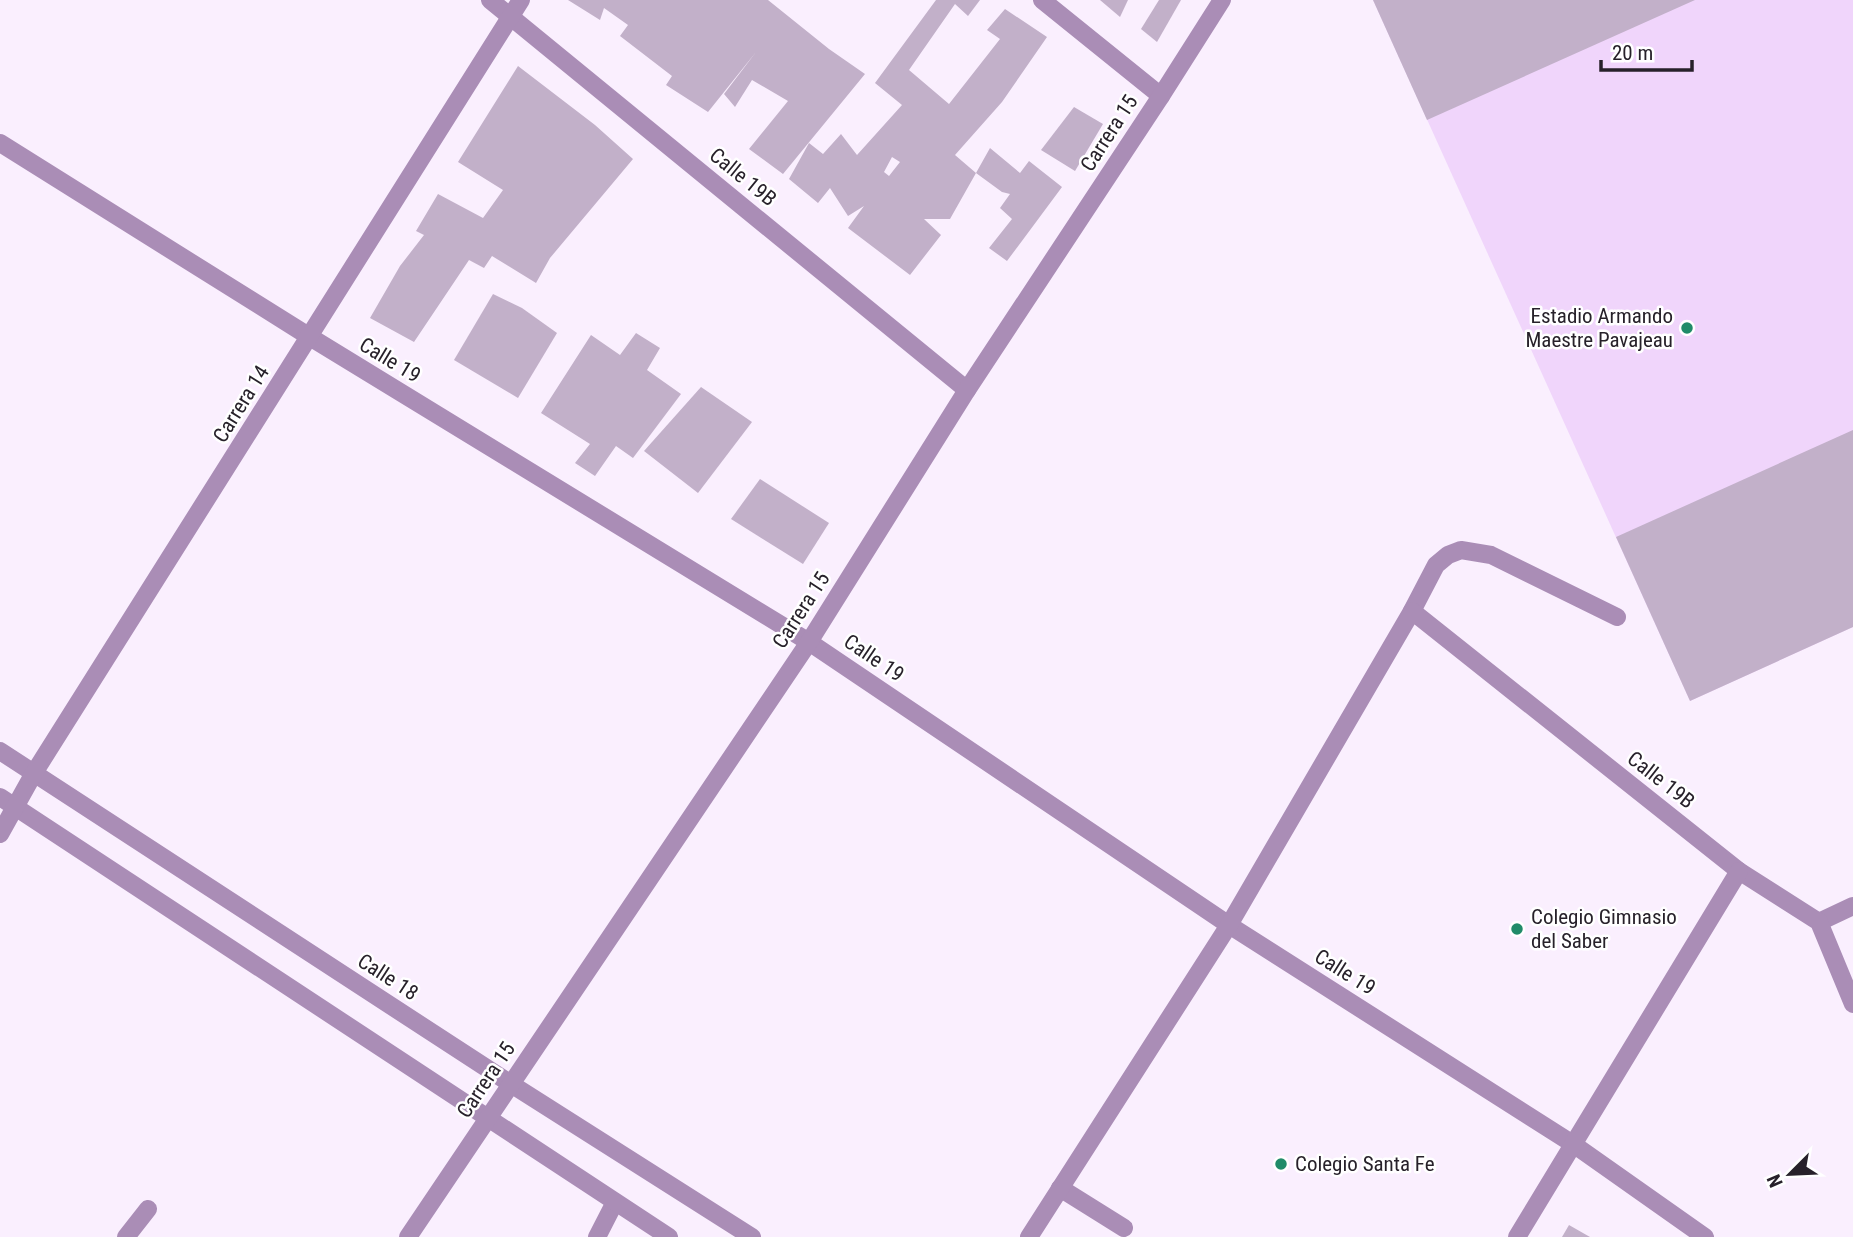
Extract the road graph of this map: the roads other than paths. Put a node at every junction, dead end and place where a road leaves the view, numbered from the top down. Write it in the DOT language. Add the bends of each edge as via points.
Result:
graph roads {
  1 [pos="490,0"];
  2 [pos="521,0"];
  3 [pos="1042,0"];
  4 [pos="1222,0"];
  5 [pos="511,18"];
  6 [pos="1161,96"];
  7 [pos="0,143"];
  8 [pos="310,337"];
  9 [pos="967,390"];
  10 [pos="1412,611"];
  11 [pos="1617,617"];
  12 [pos="809,642"];
  13 [pos="0,751"];
  14 [pos="34,773"];
  15 [pos="0,797"];
  16 [pos="16,807"];
  17 [pos="0,834"];
  18 [pos="1739,871"];
  19 [pos="1853,906"];
  20 [pos="1819,922"];
  21 [pos="1229,925"];
  22 [pos="1853,1004"];
  23 [pos="511,1084"];
  24 [pos="488,1118"];
  25 [pos="1573,1144"];
  26 [pos="1060,1188"];
  27 [pos="615,1202"];
  28 [pos="148,1209"];
  29 [pos="1124,1228"];
  30 [pos="125,1237"];
  31 [pos="408,1237"];
  32 [pos="597,1237"];
  33 [pos="669,1237"];
  34 [pos="752,1237"];
  35 [pos="1029,1237"];
  36 [pos="1517,1237"];
  37 [pos="1705,1237"];
  1 -- 5 [label="street, Calle 19B"];
  2 -- 5 [label="street, Carrera 14"];
  3 -- 6 [label="street"];
  4 -- 6 [label="street, Carrera 15"];
  5 -- 8 [label="street, Carrera 14"];
  5 -- 9 [label="street, Calle 19B"];
  6 -- 9 [label="street, Carrera 15"];
  7 -- 8 [label="street, Calle 19"];
  8 -- 12 [label="street, Calle 19"];
  8 -- 14 [label="street, Carrera 14"];
  9 -- 12 [label="street, Carrera 15"];
  10 -- 11 [label="street" via="1436,565 1461,550 1490,555"];
  10 -- 18 [label="street, Calle 19B"];
  10 -- 21 [label="street"];
  12 -- 21 [label="street, Calle 19"];
  12 -- 23 [label="street, Carrera 15"];
  13 -- 14 [label="street, Calle 18"];
  14 -- 16 [label="street, Carrera 14"];
  14 -- 23 [label="street, Calle 18"];
  15 -- 16 [label="street"];
  16 -- 17 [label="street, Carrera 14"];
  16 -- 24 [label="street"];
  18 -- 20 [label="street, Calle 19B"];
  18 -- 25 [label="street"];
  19 -- 20 [label="street"];
  20 -- 22 [label="street"];
  21 -- 25 [label="street, Calle 19"];
  21 -- 26 [label="street"];
  23 -- 24 [label="street, Carrera 15"];
  23 -- 34 [label="street, Calle 18"];
  24 -- 27 [label="street"];
  24 -- 31 [label="street, Carrera 15"];
  25 -- 36 [label="street"];
  25 -- 37 [label="street, Calle 19"];
  26 -- 29 [label="street"];
  26 -- 35 [label="street"];
  27 -- 32 [label="street"];
  27 -- 33 [label="street"];
  28 -- 30 [label="street"];
}
